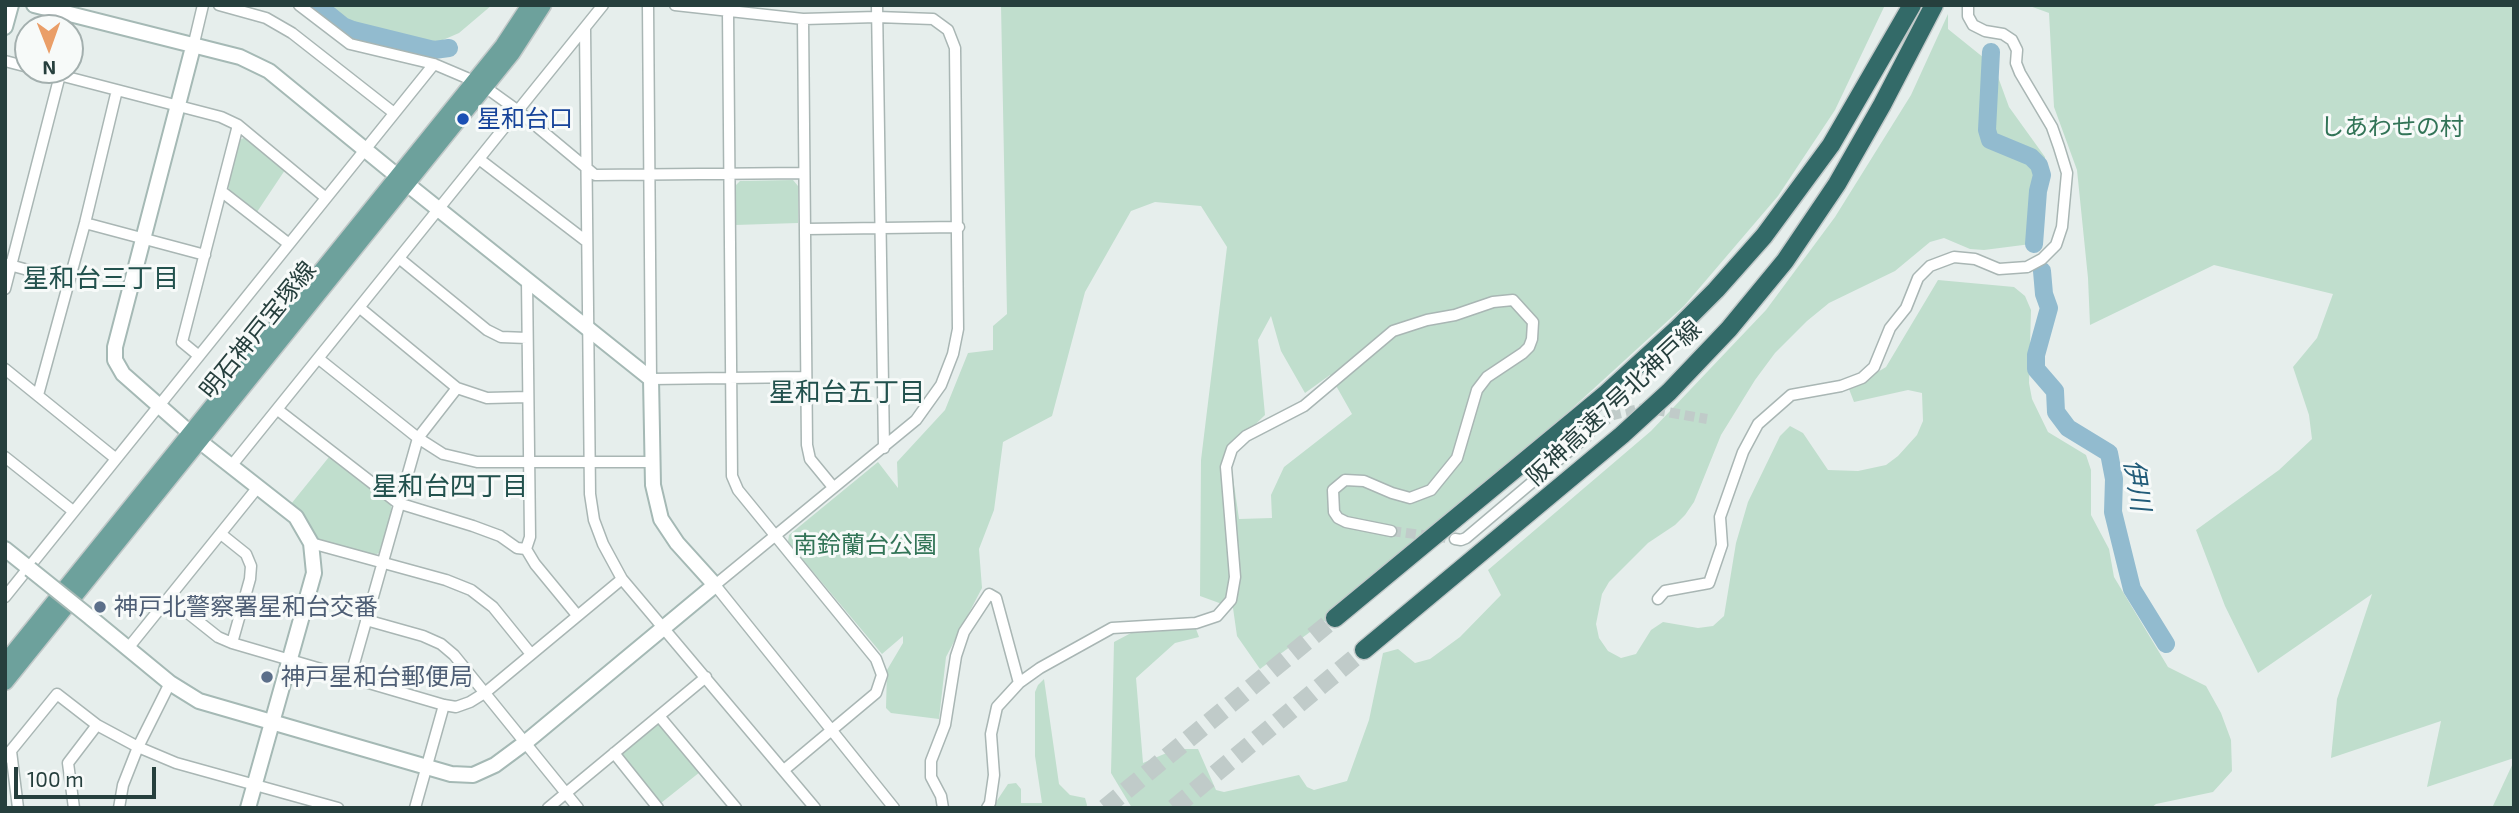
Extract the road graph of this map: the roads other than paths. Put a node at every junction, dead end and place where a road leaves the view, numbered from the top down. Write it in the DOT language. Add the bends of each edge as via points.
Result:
graph roads {
  1 [pos="11,5"];
  2 [pos="34,5"];
  3 [pos="203,5"];
  4 [pos="219,5"];
  5 [pos="299,5"];
  6 [pos="530,5"];
  7 [pos="543,5"];
  8 [pos="603,5"];
  9 [pos="649,5"];
  10 [pos="675,5"];
  11 [pos="877,5"];
  12 [pos="1912,5"];
  13 [pos="1934,5"];
  14 [pos="1968,5"];
  15 [pos="728,11"];
  16 [pos="877,17"];
  17 [pos="803,19"];
  18 [pos="5,27"];
  19 [pos="585,29"];
  20 [pos="193,47"];
  21 [pos="434,64"];
  22 [pos="84,81"];
  23 [pos="58,84"];
  24 [pos="480,84"];
  25 [pos="117,90"];
  26 [pos="179,105"];
  27 [pos="517,110"];
  28 [pos="394,113"];
  29 [pos="238,125"];
  30 [pos="366,150"];
  31 [pos="479,159"];
  32 [pos="586,168"];
  33 [pos="804,173"];
  34 [pos="649,175"];
  35 [pos="730,175"];
  36 [pos="402,181"];
  37 [pos="221,191"];
  38 [pos="326,198"];
  39 [pos="439,209"];
  40 [pos="85,223"];
  41 [pos="959,227"];
  42 [pos="881,228"];
  43 [pos="806,229"];
  44 [pos="145,239"];
  45 [pos="586,241"];
  46 [pos="289,244"];
  47 [pos="205,255"];
  48 [pos="400,259"];
  49 [pos="8,265"];
  50 [pos="527,280"];
  51 [pos="68,281"];
  52 [pos="5,289"];
  53 [pos="360,308"];
  54 [pos="586,327"];
  55 [pos="527,338"];
  56 [pos="199,356"];
  57 [pos="319,359"];
  58 [pos="5,369"];
  59 [pos="805,377"];
  60 [pos="651,379"];
  61 [pos="731,380"];
  62 [pos="457,388"];
  63 [pos="38,395"];
  64 [pos="528,397"];
  65 [pos="161,405"];
  66 [pos="278,410"];
  67 [pos="1588,435"];
  68 [pos="194,436"];
  69 [pos="418,438"];
  70 [pos="884,448"];
  71 [pos="5,457"];
  72 [pos="115,458"];
  73 [pos="529,462"];
  74 [pos="589,462"];
  75 [pos="653,462"];
  76 [pos="232,465"];
  77 [pos="258,487"];
  78 [pos="833,487"];
  79 [pos="398,503"];
  80 [pos="73,511"];
  81 [pos="1391,531"];
  82 [pos="221,534"];
  83 [pos="775,534"];
  84 [pos="1455,539"];
  85 [pos="311,543"];
  86 [pos="5,549"];
  87 [pos="526,549"];
  88 [pos="382,563"];
  89 [pos="30,569"];
  90 [pos="622,579"];
  91 [pos="715,585"];
  92 [pos="5,597"];
  93 [pos="169,598"];
  94 [pos="1658,599"];
  95 [pos="577,615"];
  96 [pos="1335,618"];
  97 [pos="366,620"];
  98 [pos="665,628"];
  99 [pos="232,643"];
  100 [pos="129,647"];
  101 [pos="1364,650"];
  102 [pos="531,654"];
  103 [pos="289,661"];
  104 [pos="5,663"];
  105 [pos="706,677"];
  106 [pos="350,678"];
  107 [pos="5,682"];
  108 [pos="170,683"];
  109 [pos="1019,683"];
  110 [pos="486,692"];
  111 [pos="444,705"];
  112 [pos="660,716"];
  113 [pos="271,722"];
  114 [pos="97,725"];
  115 [pos="833,729"];
  116 [pos="526,743"];
  117 [pos="138,747"];
  118 [pos="614,753"];
  119 [pos="8,754"];
  120 [pos="427,766"];
  121 [pos="784,770"];
  122 [pos="254,784"];
  123 [pos="566,793"];
  124 [pos="313,804"];
  125 [pos="18,808"];
  126 [pos="74,808"];
  127 [pos="119,808"];
  128 [pos="248,808"];
  129 [pos="338,808"];
  130 [pos="415,808"];
  131 [pos="548,808"];
  132 [pos="578,808"];
  133 [pos="658,808"];
  134 [pos="736,808"];
  135 [pos="815,808"];
  136 [pos="894,808"];
  137 [pos="943,808"];
  138 [pos="987,808"];
  1 -- 18 [label="street"];
  2 -- 20 [label="street"];
  3 -- 20 [label="street"];
  4 -- 28 [label="street" via="266,18 292,33"];
  5 -- 21 [label="street" via="350,44"];
  6 -- 24 [label="main road, 明石神戸宝塚線"];
  7 -- 24 [label="main road, 明石神戸宝塚線" via="512,53"];
  8 -- 19 [label="street"];
  9 -- 34 [label="street"];
  10 -- 15 [label="street"];
  11 -- 16 [label="street"];
  12 -- 96 [label="highway, 阪神高速7号北神戸線" via="1830,145 1748,255 1716,290 1630,373"];
  13 -- 101 [label="highway, 阪神高速7号北神戸線" via="1853,158 1766,285 1710,350 1622,435"];
  14 -- 94 [label="street" via="1973,24 2012,40 2020,73 2052,127 2067,173 2056,245 2028,267 1999,269 1954,257 1930,266 1918,278 1874,367 1841,386 1791,395 1758,424 1722,510 1721,545 1709,583 1665,592"];
  15 -- 17 [label="street"];
  15 -- 35 [label="street"];
  16 -- 17 [label="street"];
  16 -- 41 [label="street" via="933,19 948,30 955,48"];
  16 -- 42 [label="street"];
  17 -- 33 [label="street"];
  19 -- 27 [label="street"];
  19 -- 32 [label="street"];
  20 -- 26 [label="street"];
  20 -- 30 [label="street" via="240,57 269,71"];
  21 -- 24 [label="street"];
  21 -- 28 [label="street"];
  22 -- 25 [label="street"];
  23 -- 49 [label="street"];
  24 -- 27 [label="street"];
  24 -- 36 [label="main road, 明石神戸宝塚線"];
  25 -- 26 [label="street"];
  25 -- 40 [label="street"];
  26 -- 29 [label="street"];
  26 -- 44 [label="street"];
  27 -- 31 [label="street"];
  27 -- 32 [label="street"];
  28 -- 30 [label="street"];
  29 -- 37 [label="street"];
  29 -- 38 [label="street"];
  30 -- 36 [label="street"];
  30 -- 38 [label="street"];
  31 -- 39 [label="street"];
  31 -- 45 [label="street"];
  32 -- 34 [label="street" via="595,175"];
  32 -- 45 [label="street"];
  33 -- 35 [label="street"];
  33 -- 43 [label="street"];
  34 -- 35 [label="street"];
  34 -- 60 [label="street"];
  35 -- 61 [label="street"];
  36 -- 39 [label="street"];
  36 -- 68 [label="main road, 明石神戸宝塚線"];
  37 -- 46 [label="street"];
  37 -- 47 [label="street"];
  38 -- 46 [label="street"];
  39 -- 48 [label="street"];
  39 -- 50 [label="street"];
  40 -- 44 [label="street"];
  40 -- 51 [label="street"];
  41 -- 42 [label="street"];
  41 -- 70 [label="street" via="958,329 953,354 941,385 916,420"];
  42 -- 43 [label="street"];
  42 -- 70 [label="street"];
  43 -- 59 [label="street"];
  44 -- 47 [label="street"];
  44 -- 65 [label="street" via="115,360 123,374"];
  45 -- 54 [label="street"];
  46 -- 56 [label="street"];
  47 -- 56 [label="street" via="182,342"];
  48 -- 53 [label="street"];
  48 -- 55 [label="street" via="488,330 501,337"];
  49 -- 51 [label="street"];
  49 -- 52 [label="street"];
  50 -- 54 [label="street"];
  50 -- 55 [label="street"];
  51 -- 63 [label="street"];
  53 -- 57 [label="street"];
  53 -- 62 [label="street"];
  54 -- 60 [label="street"];
  54 -- 74 [label="street"];
  55 -- 64 [label="street"];
  56 -- 65 [label="street"];
  57 -- 66 [label="street"];
  57 -- 69 [label="street"];
  58 -- 63 [label="street"];
  59 -- 61 [label="street"];
  59 -- 78 [label="street" via="810,459"];
  60 -- 61 [label="street"];
  60 -- 75 [label="street"];
  61 -- 83 [label="street" via="732,476 738,490"];
  62 -- 64 [label="street" via="487,398"];
  62 -- 69 [label="street"];
  63 -- 72 [label="street"];
  64 -- 73 [label="street"];
  65 -- 68 [label="street"];
  65 -- 72 [label="street"];
  66 -- 76 [label="street"];
  66 -- 79 [label="street"];
  67 -- 84 [label="street" via="1466,538"];
  68 -- 76 [label="street"];
  68 -- 104 [label="main road, 明石神戸宝塚線"];
  68 -- 107 [label="main road, 明石神戸宝塚線"];
  69 -- 73 [label="street" via="443,454 477,461"];
  69 -- 79 [label="street"];
  70 -- 78 [label="street"];
  71 -- 80 [label="street"];
  72 -- 80 [label="street"];
  73 -- 74 [label="street"];
  73 -- 87 [label="street" via="530,537"];
  74 -- 75 [label="street"];
  74 -- 90 [label="street" via="594,520"];
  75 -- 91 [label="street" via="661,519"];
  76 -- 77 [label="street"];
  77 -- 82 [label="street"];
  77 -- 85 [label="street" via="296,517"];
  78 -- 83 [label="street"];
  79 -- 87 [label="street" via="473,526"];
  79 -- 88 [label="street"];
  80 -- 89 [label="street"];
  81 -- 109 [label="street" via="1338,518 1332,500 1335,486 1345,480 1364,481 1410,498 1431,490 1457,458 1477,390 1487,377 1523,353 1532,339 1533,322 1513,300 1393,331 1304,406 1246,436 1232,449 1226,467 1235,577 1231,600 1217,616 1196,623 1112,628"];
  82 -- 93 [label="street"];
  82 -- 99 [label="street" via="246,554 251,566"];
  83 -- 91 [label="street"];
  83 -- 115 [label="street" via="876,659 882,675 876,693"];
  85 -- 88 [label="street"];
  85 -- 103 [label="street" via="314,573"];
  86 -- 89 [label="street"];
  87 -- 95 [label="street"];
  88 -- 97 [label="street"];
  88 -- 102 [label="street" via="471,590 493,607"];
  89 -- 92 [label="street"];
  89 -- 100 [label="street, bridge"];
  90 -- 95 [label="street"];
  90 -- 98 [label="street"];
  91 -- 98 [label="street"];
  91 -- 115 [label="street"];
  93 -- 99 [label="street"];
  93 -- 100 [label="street"];
  95 -- 102 [label="street"];
  97 -- 106 [label="street"];
  97 -- 110 [label="street" via="441,644"];
  98 -- 105 [label="street"];
  98 -- 116 [label="street"];
  99 -- 103 [label="street"];
  100 -- 108 [label="street"];
  102 -- 110 [label="street"];
  103 -- 106 [label="street"];
  103 -- 113 [label="street"];
  105 -- 112 [label="street"];
  105 -- 121 [label="street"];
  106 -- 111 [label="street"];
  108 -- 113 [label="street" via="199,701"];
  108 -- 117 [label="street"];
  109 -- 137 [label="street" via="996,598 989,594 964,632 945,725 931,761 931,777"];
  109 -- 138 [label="street" via="997,707 991,734 994,775"];
  110 -- 111 [label="street" via="456,707"];
  110 -- 116 [label="street"];
  111 -- 120 [label="street"];
  112 -- 118 [label="street"];
  112 -- 134 [label="street"];
  113 -- 120 [label="street"];
  113 -- 122 [label="street"];
  114 -- 117 [label="street"];
  114 -- 119 [label="street" via="57,694"];
  114 -- 126 [label="street" via="68,763"];
  115 -- 121 [label="street"];
  115 -- 136 [label="street"];
  116 -- 120 [label="street" via="473,775"];
  116 -- 123 [label="street"];
  117 -- 122 [label="street"];
  117 -- 127 [label="street"];
  118 -- 123 [label="street"];
  118 -- 133 [label="street"];
  119 -- 125 [label="street"];
  120 -- 130 [label="street"];
  121 -- 135 [label="street"];
  122 -- 124 [label="street"];
  122 -- 128 [label="street"];
  123 -- 131 [label="street"];
  123 -- 132 [label="street"];
  124 -- 129 [label="street"];
}
